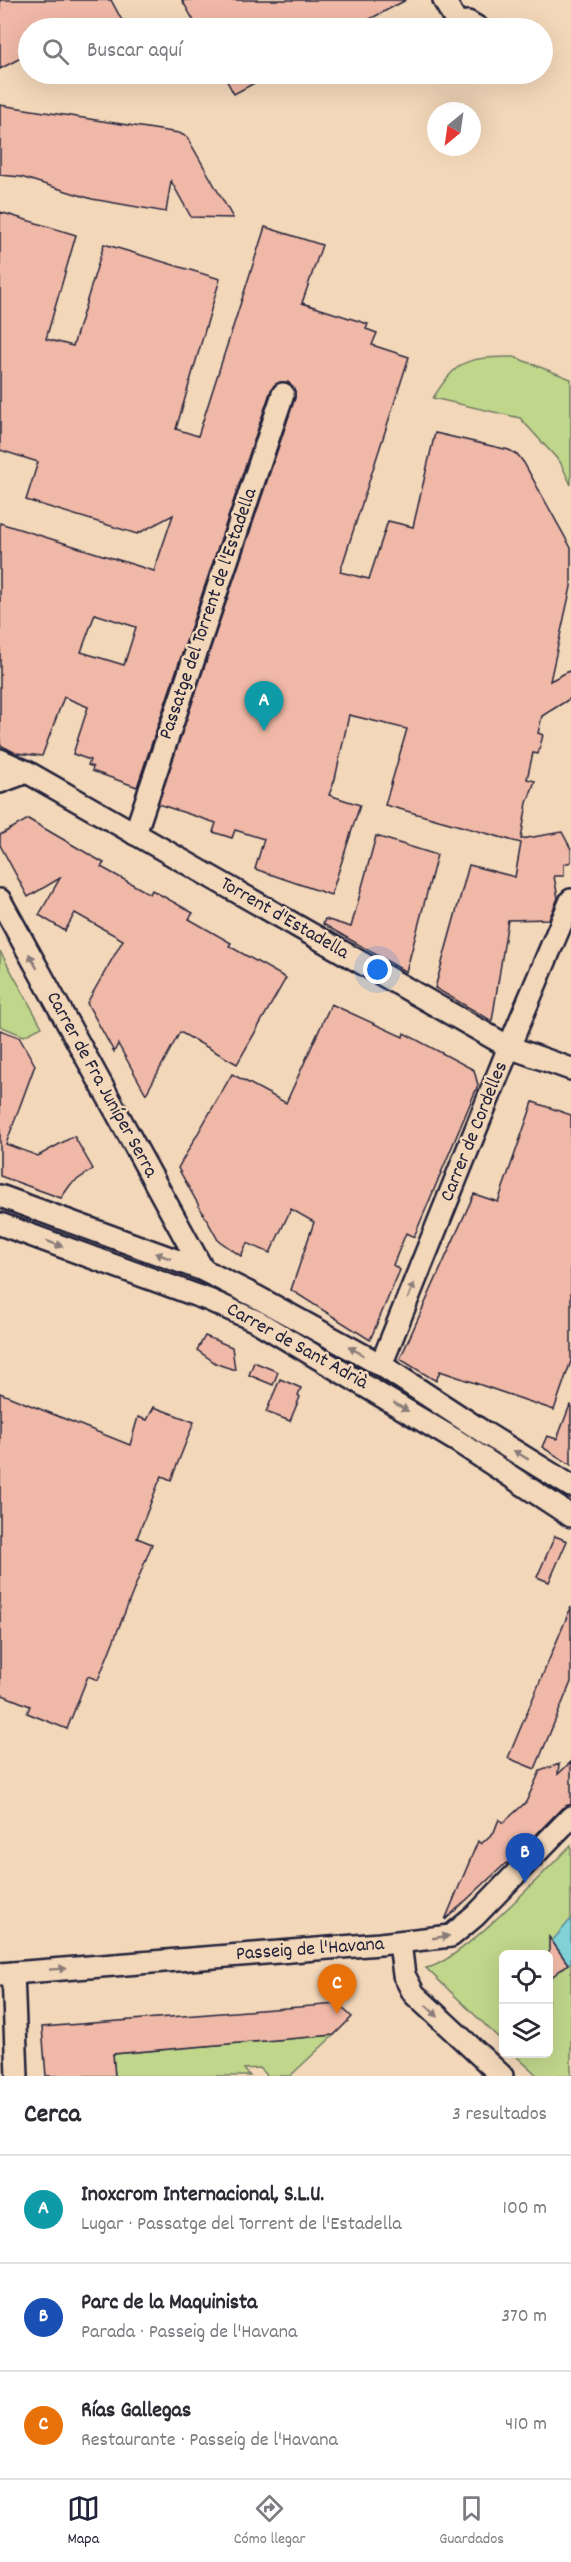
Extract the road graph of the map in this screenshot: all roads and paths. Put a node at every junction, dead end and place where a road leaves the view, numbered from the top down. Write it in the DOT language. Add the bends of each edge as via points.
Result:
graph roads {
  1 [pos="444,0"];
  2 [pos="452,18"];
  3 [pos="283,394"];
  4 [pos="0,760"];
  5 [pos="27,772"];
  6 [pos="0,782"];
  7 [pos="135,834"];
  8 [pos="0,900"];
  9 [pos="571,900"];
  10 [pos="509,1047"];
  11 [pos="571,1069"];
  12 [pos="0,1196"];
  13 [pos="0,1224"];
  14 [pos="203,1270"];
  15 [pos="381,1365"];
  16 [pos="571,1486"];
  17 [pos="571,1516"];
  18 [pos="571,1817"];
  19 [pos="400,1942"];
  20 [pos="7,1973"];
  21 [pos="17,2076"];
  22 [pos="502,2076"];
  1 -- 2 [label="street"];
  3 -- 7 [label="street, Passatge del Torrent de l'Estadella"];
  4 -- 5 [label="street, Torrent d'Estadella"];
  5 -- 6 [label="street"];
  5 -- 7 [label="street, Torrent d'Estadella"];
  7 -- 10 [label="street, Torrent d'Estadella"];
  14 -- 8 [label="street, Carrer de Fra Juníper Serra, one-way"];
  9 -- 10 [label="street, Carrer de Cordelles"];
  10 -- 11 [label="street, Torrent d'Estadella"];
  15 -- 10 [label="street, Carrer de Cordelles, one-way"];
  14 -- 12 [label="street, Carrer de Sant Adrià, one-way"];
  13 -- 17 [label="street, Carrer de Sant Adrià, one-way" via="209,1300 258,1322 447,1435"];
  15 -- 14 [label="street, Carrer de Sant Adrià, one-way"];
  16 -- 15 [label="street, Carrer de Sant Adrià, one-way"];
  19 -- 18 [label="street, Passeig de l'Havana, one-way" via="451,1936"];
  20 -- 19 [label="street, Passeig de l'Havana, one-way"];
  19 -- 22 [label="street, one-way" via="404,1975 414,1994"];
  20 -- 21 [label="street"];
}
